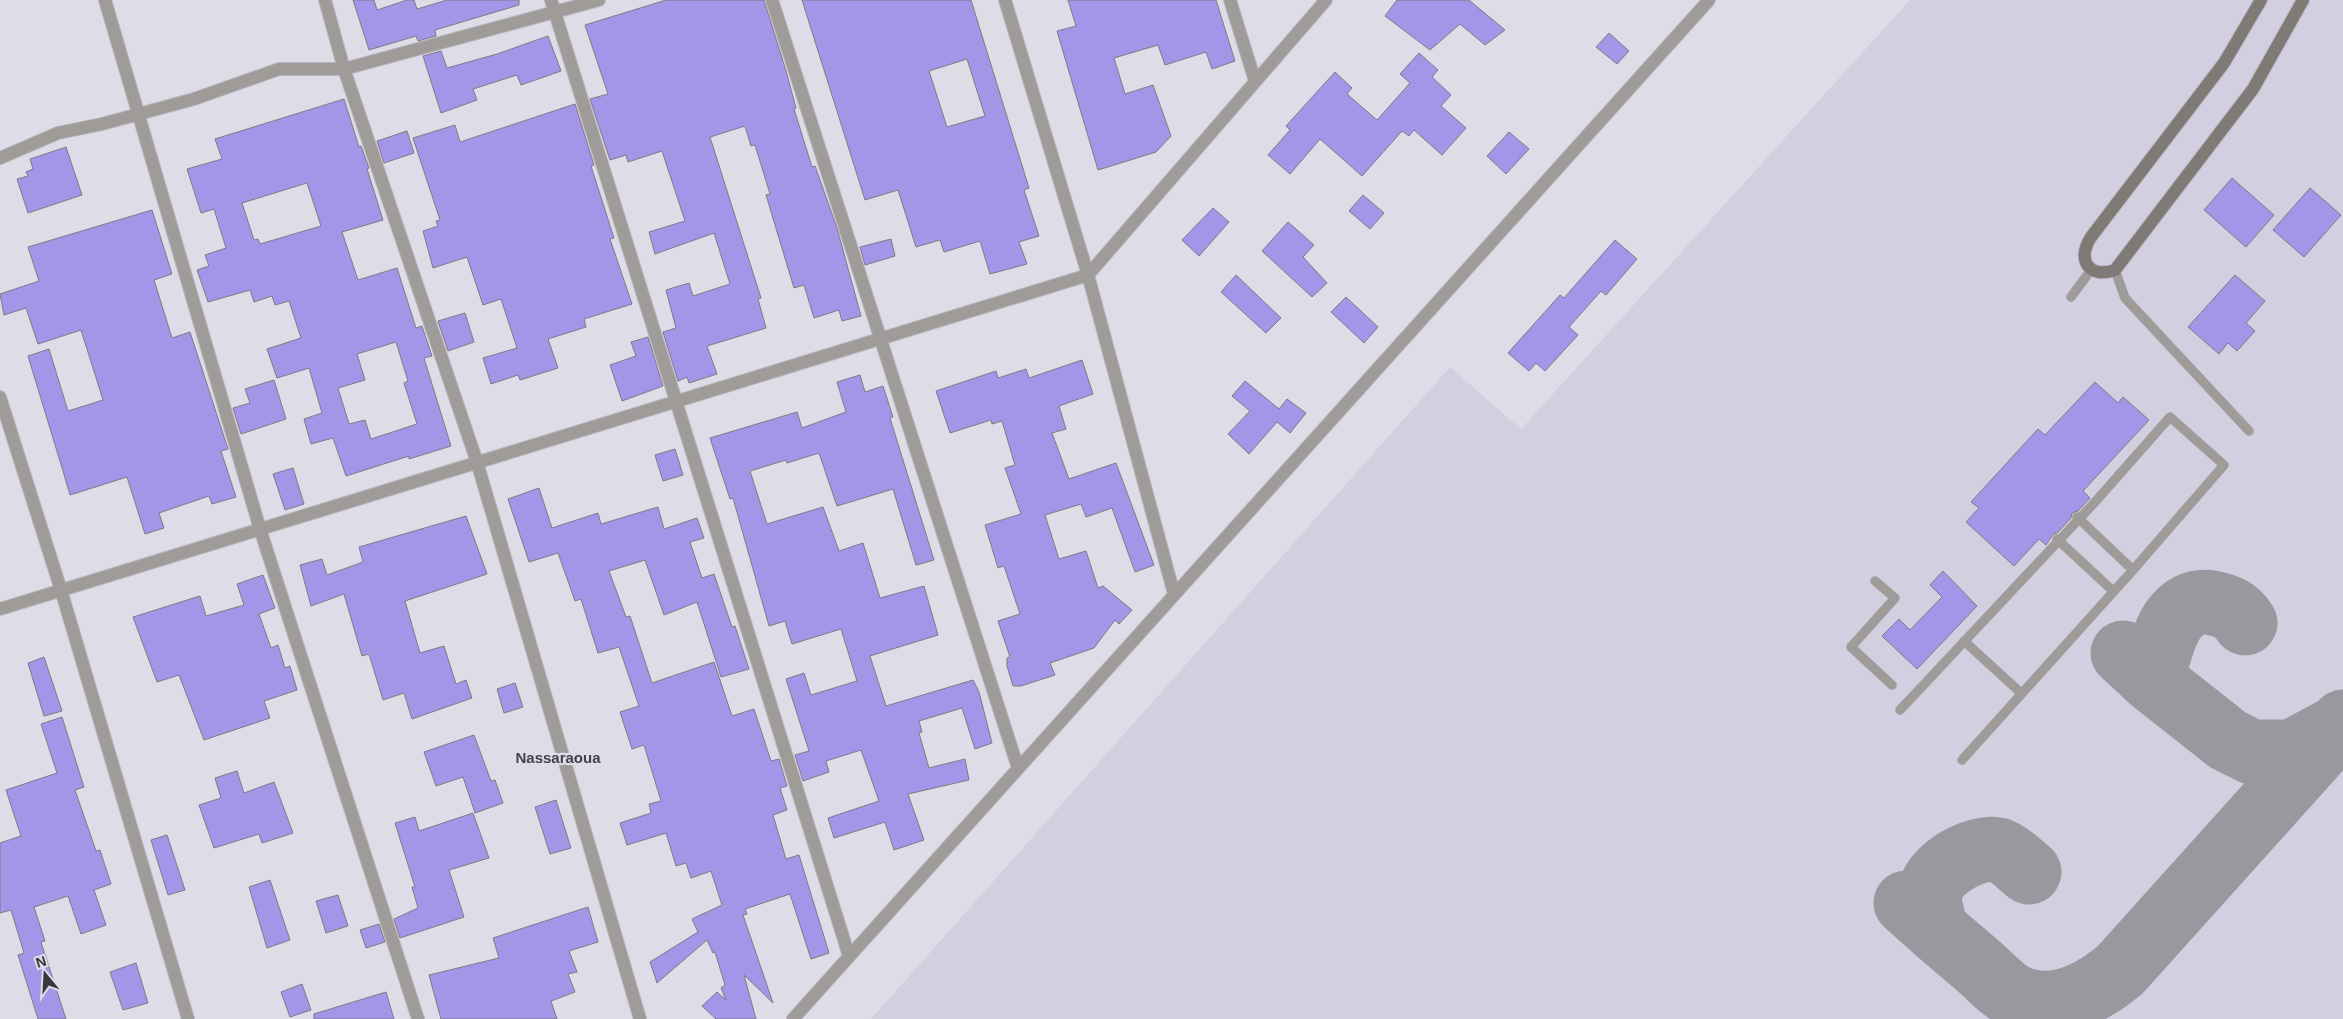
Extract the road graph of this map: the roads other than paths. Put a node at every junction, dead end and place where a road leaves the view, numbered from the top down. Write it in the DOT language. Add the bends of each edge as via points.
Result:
graph roads {
  1 [pos="105,0"];
  2 [pos="325,0"];
  3 [pos="551,0"];
  4 [pos="599,0"];
  5 [pos="772,0"];
  6 [pos="1005,0"];
  7 [pos="1230,0"];
  8 [pos="1326,0"];
  9 [pos="1709,0"];
  10 [pos="2260,0"];
  11 [pos="2303,0"];
  12 [pos="555,14"];
  13 [pos="344,69"];
  14 [pos="1255,81"];
  15 [pos="140,113"];
  16 [pos="0,158"];
  17 [pos="2091,270"];
  18 [pos="2115,270"];
  19 [pos="1088,275"];
  20 [pos="2071,296"];
  21 [pos="880,338"];
  22 [pos="0,397"];
  23 [pos="676,401"];
  24 [pos="2249,432"];
  25 [pos="477,462"];
  26 [pos="2078,518"];
  27 [pos="260,529"];
  28 [pos="2058,539"];
  29 [pos="2134,570"];
  30 [pos="1876,581"];
  31 [pos="61,590"];
  32 [pos="2113,591"];
  33 [pos="1174,594"];
  34 [pos="0,609"];
  35 [pos="1964,640"];
  36 [pos="1892,685"];
  37 [pos="2021,693"];
  38 [pos="1900,710"];
  39 [pos="1962,760"];
  40 [pos="1018,768"];
  41 [pos="849,956"];
  42 [pos="188,1019"];
  43 [pos="418,1019"];
  44 [pos="640,1019"];
  45 [pos="793,1019"];
  1 -- 15 [label="street"];
  2 -- 13 [label="street"];
  3 -- 12 [label="street"];
  4 -- 12 [label="street"];
  5 -- 21 [label="street"];
  6 -- 19 [label="street"];
  7 -- 14 [label="street"];
  8 -- 14 [label="street"];
  9 -- 33 [label="street"];
  10 -- 17 [label="street" via="2224,63 2090,237 2084,253"];
  11 -- 18 [label="street" via="2253,90"];
  12 -- 13 [label="street"];
  12 -- 23 [label="street"];
  13 -- 15 [label="street" via="278,70 194,99"];
  13 -- 25 [label="street"];
  14 -- 19 [label="street"];
  15 -- 16 [label="street" via="58,133"];
  15 -- 27 [label="street"];
  17 -- 18 [label="street" via="2105,274"];
  17 -- 20 [label="lane"];
  18 -- 24 [label="lane" via="2125,298"];
  19 -- 21 [label="street"];
  19 -- 33 [label="street"];
  21 -- 23 [label="street"];
  21 -- 40 [label="street"];
  22 -- 31 [label="street"];
  23 -- 25 [label="street"];
  23 -- 41 [label="street"];
  25 -- 27 [label="street"];
  25 -- 44 [label="street"];
  26 -- 28 [label="lane"];
  26 -- 29 [label="lane"];
  26 -- 29 [label="lane" via="2170,417 2224,465"];
  27 -- 31 [label="street"];
  27 -- 43 [label="street"];
  28 -- 32 [label="lane"];
  28 -- 35 [label="lane"];
  29 -- 32 [label="lane"];
  30 -- 36 [label="lane" via="1894,598 1851,647"];
  31 -- 34 [label="street"];
  31 -- 42 [label="street"];
  32 -- 37 [label="lane"];
  33 -- 40 [label="street"];
  35 -- 37 [label="lane"];
  35 -- 38 [label="lane"];
  37 -- 39 [label="lane"];
  40 -- 41 [label="street"];
  41 -- 45 [label="street"];
}
